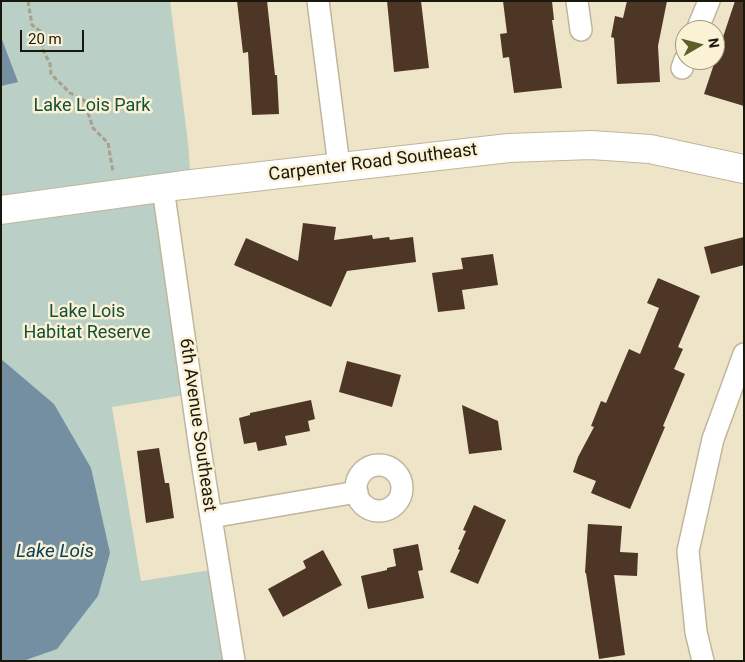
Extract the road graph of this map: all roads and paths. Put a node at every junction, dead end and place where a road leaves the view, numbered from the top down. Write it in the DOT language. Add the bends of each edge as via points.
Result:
graph roads {
  1 [pos="28,1"];
  2 [pos="318,1"];
  3 [pos="577,1"];
  4 [pos="708,1"];
  5 [pos="701,20"];
  6 [pos="581,30"];
  7 [pos="339,166"];
  8 [pos="744,169"];
  9 [pos="163,188"];
  10 [pos="105,196"];
  11 [pos="1,210"];
  12 [pos="744,354"];
  13 [pos="357,492"];
  14 [pos="211,517"];
  15 [pos="234,661"];
  16 [pos="703,661"];
  1 -- 10 [label="path" via="32,25 40,31 51,74 70,93 84,100 93,128 108,143"];
  2 -- 7 [label="street"];
  3 -- 6 [label="street"];
  4 -- 5 [label="street"];
  7 -- 8 [label="main road, Carpenter Road Southeast" via="509,148 591,145 650,149"];
  7 -- 9 [label="main road, Carpenter Road Southeast"];
  9 -- 10 [label="main road, Carpenter Road Southeast"];
  9 -- 14 [label="street, 6th Avenue Southeast"];
  10 -- 11 [label="main road, Carpenter Road Southeast"];
  12 -- 16 [label="street" via="713,440 688,551 696,632"];
  13 -- 14 [label="street"];
  14 -- 15 [label="street, 6th Avenue Southeast"];
}
